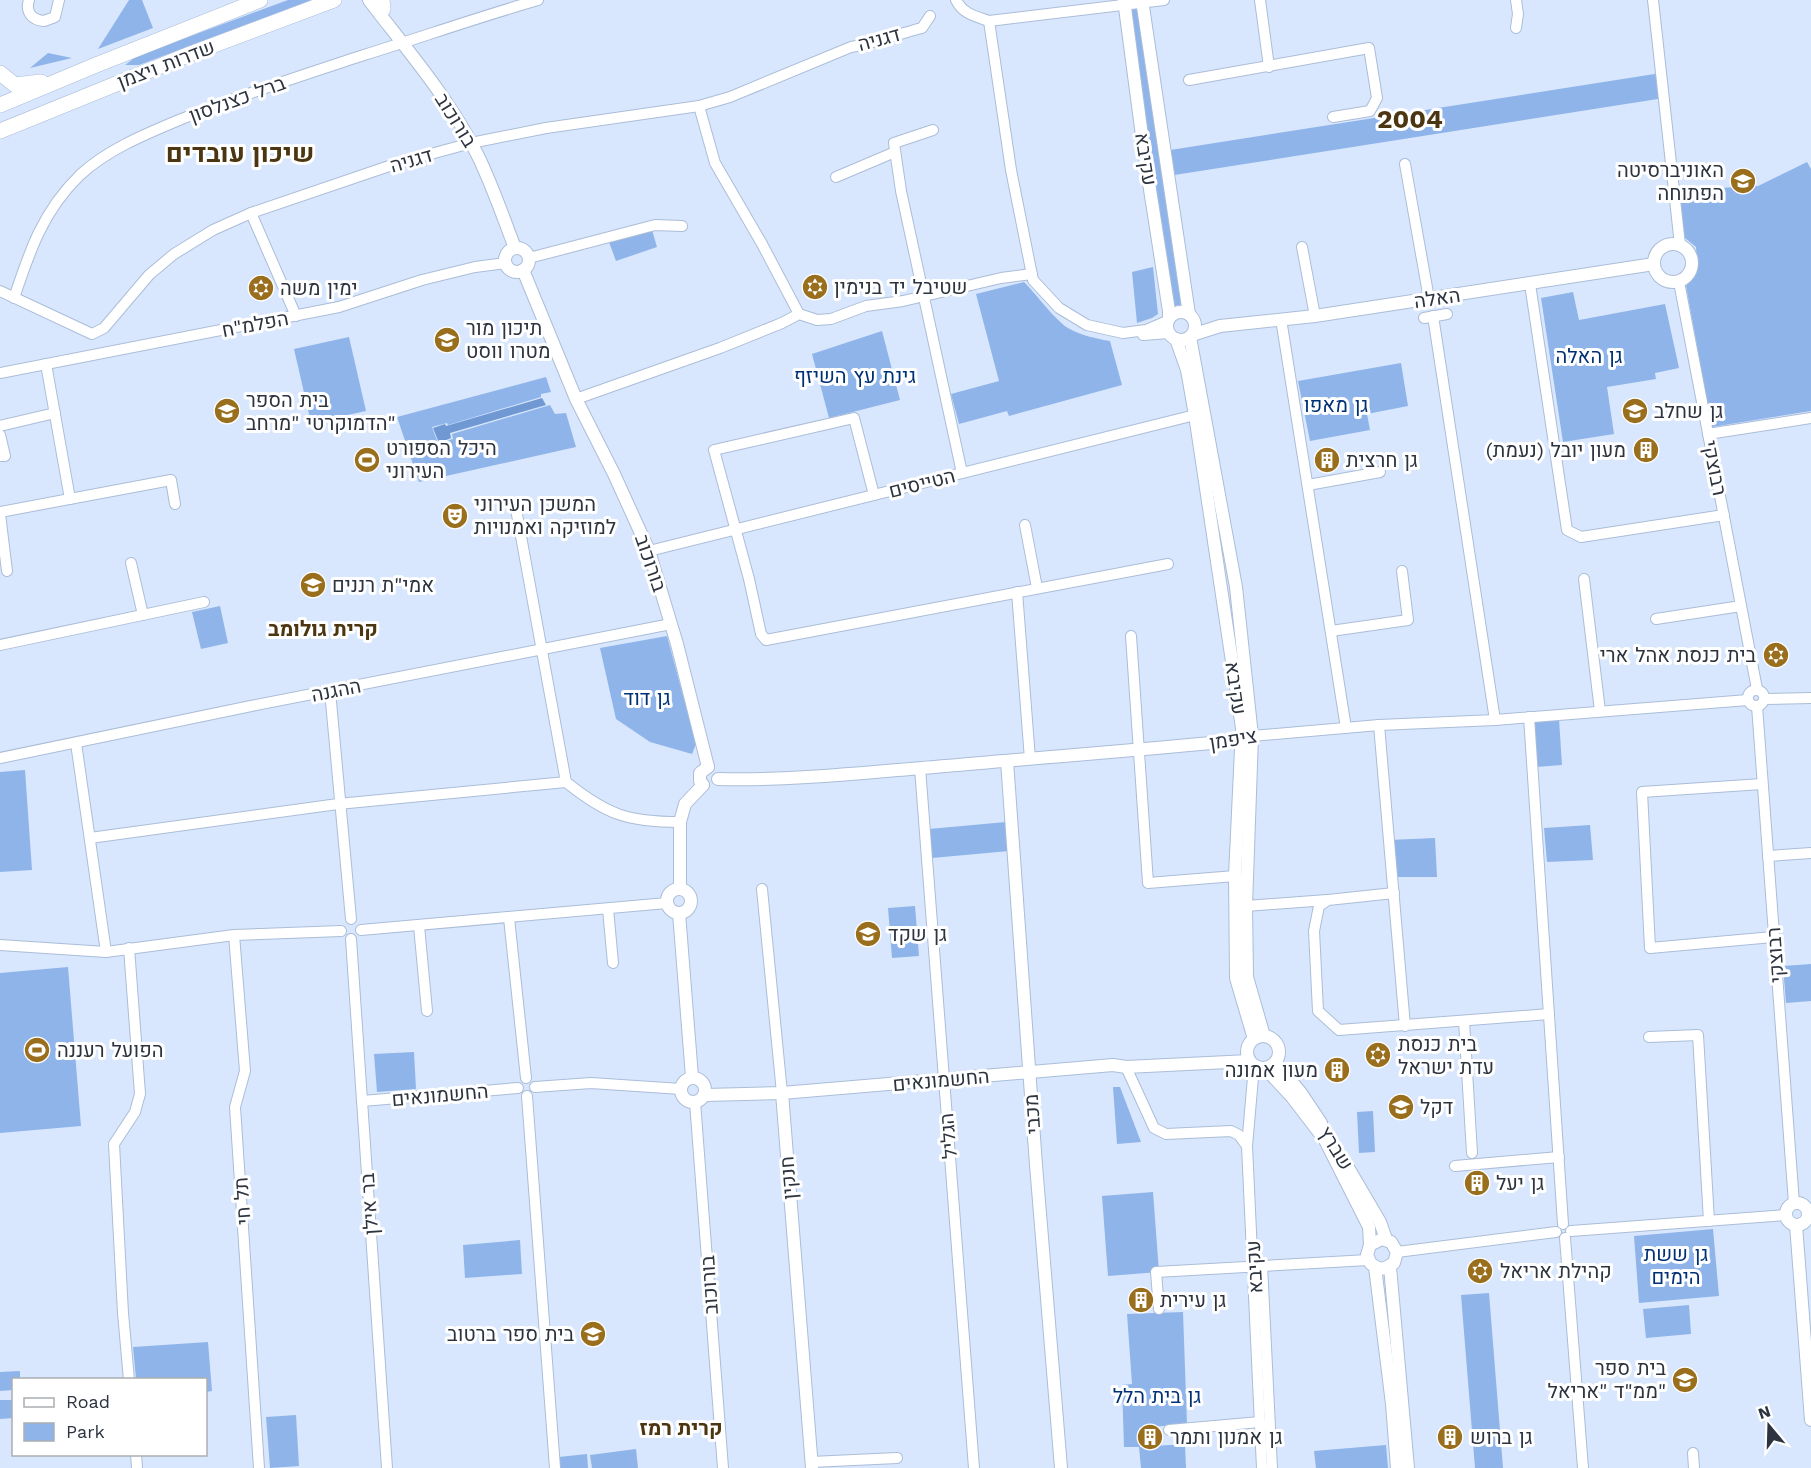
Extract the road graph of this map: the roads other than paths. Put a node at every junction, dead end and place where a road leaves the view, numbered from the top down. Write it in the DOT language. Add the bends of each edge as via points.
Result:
graph roads {
  1 [pos="29,0"];
  2 [pos="59,0"];
  3 [pos="260,0"];
  4 [pos="334,0"];
  5 [pos="369,0"];
  6 [pos="538,0"];
  7 [pos="956,0"];
  8 [pos="1164,0"];
  9 [pos="1260,0"];
  10 [pos="1516,0"];
  11 [pos="1653,0"];
  12 [pos="1142,1"];
  13 [pos="381,3"];
  14 [pos="1124,3"];
  15 [pos="930,16"];
  16 [pos="989,21"];
  17 [pos="1516,28"];
  18 [pos="394,33"];
  19 [pos="403,43"];
  20 [pos="1269,67"];
  21 [pos="0,73"];
  22 [pos="65,78"];
  23 [pos="1189,80"];
  24 [pos="0,105"];
  25 [pos="699,106"];
  26 [pos="1333,117"];
  27 [pos="24,120"];
  28 [pos="933,130"];
  29 [pos="0,131"];
  30 [pos="0,142"];
  31 [pos="471,143"];
  32 [pos="895,152"];
  33 [pos="1405,164"];
  34 [pos="836,177"];
  35 [pos="251,213"];
  36 [pos="682,226"];
  37 [pos="1680,245"];
  38 [pos="1302,247"];
  39 [pos="515,248"];
  40 [pos="529,258"];
  41 [pos="506,263"];
  42 [pos="1654,264"];
  43 [pos="523,270"];
  44 [pos="1032,274"];
  45 [pos="1679,282"];
  46 [pos="1530,284"];
  47 [pos="0,291"];
  48 [pos="923,296"];
  49 [pos="14,298"];
  50 [pos="1429,299"];
  51 [pos="800,314"];
  52 [pos="1447,314"];
  53 [pos="296,316"];
  54 [pos="1191,316"];
  55 [pos="1315,316"];
  56 [pos="1281,319"];
  57 [pos="1220,326"];
  58 [pos="1170,328"];
  59 [pos="1191,336"];
  60 [pos="46,364"];
  61 [pos="0,373"];
  62 [pos="576,399"];
  63 [pos="55,413"];
  64 [pos="1195,415"];
  65 [pos="1811,418"];
  66 [pos="0,426"];
  67 [pos="1708,434"];
  68 [pos="0,435"];
  69 [pos="0,456"];
  70 [pos="1380,472"];
  71 [pos="962,473"];
  72 [pos="1308,485"];
  73 [pos="874,495"];
  74 [pos="70,499"];
  75 [pos="176,504"];
  76 [pos="516,509"];
  77 [pos="0,513"];
  78 [pos="1724,515"];
  79 [pos="1025,525"];
  80 [pos="735,529"];
  81 [pos="649,551"];
  82 [pos="131,563"];
  83 [pos="1168,564"];
  84 [pos="7,571"];
  85 [pos="1402,571"];
  86 [pos="1584,579"];
  87 [pos="1037,588"];
  88 [pos="1017,592"];
  89 [pos="204,602"];
  90 [pos="1742,606"];
  91 [pos="143,615"];
  92 [pos="1656,619"];
  93 [pos="672,624"];
  94 [pos="1331,631"];
  95 [pos="1131,636"];
  96 [pos="0,645"];
  97 [pos="542,651"];
  98 [pos="330,691"];
  99 [pos="1811,698"];
  100 [pos="1756,702"];
  101 [pos="1600,711"];
  102 [pos="1529,717"];
  103 [pos="1495,720"];
  104 [pos="1379,725"];
  105 [pos="1346,728"];
  106 [pos="1247,738"];
  107 [pos="76,743"];
  108 [pos="1140,750"];
  109 [pos="0,758"];
  110 [pos="1030,759"];
  111 [pos="1007,761"];
  112 [pos="708,767"];
  113 [pos="920,768"];
  114 [pos="718,778"];
  115 [pos="566,782"];
  116 [pos="1762,784"];
  117 [pos="703,785"];
  118 [pos="338,804"];
  119 [pos="680,822"];
  120 [pos="90,838"];
  121 [pos="1811,853"];
  122 [pos="1768,856"];
  123 [pos="1235,876"];
  124 [pos="680,889"];
  125 [pos="762,889"];
  126 [pos="1394,893"];
  127 [pos="1328,900"];
  128 [pos="667,903"];
  129 [pos="1246,906"];
  130 [pos="608,909"];
  131 [pos="678,913"];
  132 [pos="509,918"];
  133 [pos="351,919"];
  134 [pos="420,926"];
  135 [pos="361,930"];
  136 [pos="341,931"];
  137 [pos="234,935"];
  138 [pos="1773,937"];
  139 [pos="351,939"];
  140 [pos="0,945"];
  141 [pos="129,948"];
  142 [pos="106,952"];
  143 [pos="613,963"];
  144 [pos="427,1011"];
  145 [pos="1549,1014"];
  146 [pos="1464,1021"];
  147 [pos="1405,1026"];
  148 [pos="1259,1037"];
  149 [pos="1648,1037"];
  150 [pos="1261,1065"];
  151 [pos="1126,1067"];
  152 [pos="1030,1072"];
  153 [pos="692,1077"];
  154 [pos="526,1078"];
  155 [pos="944,1080"];
  156 [pos="535,1087"];
  157 [pos="518,1088"];
  158 [pos="681,1089"];
  159 [pos="782,1093"];
  160 [pos="527,1096"];
  161 [pos="700,1098"];
  162 [pos="362,1101"];
  163 [pos="1247,1146"];
  164 [pos="1472,1153"];
  165 [pos="1559,1157"];
  166 [pos="1455,1166"];
  167 [pos="1794,1203"];
  168 [pos="1809,1212"];
  169 [pos="1786,1215"];
  170 [pos="1709,1221"];
  171 [pos="1796,1225"];
  172 [pos="1564,1231"];
  173 [pos="1386,1239"];
  174 [pos="1370,1245"];
  175 [pos="1397,1252"];
  176 [pos="1371,1263"];
  177 [pos="1258,1266"];
  178 [pos="1390,1267"];
  179 [pos="1159,1309"];
  180 [pos="129,1378"];
  181 [pos="1811,1420"];
  182 [pos="1260,1422"];
  183 [pos="1169,1430"];
  184 [pos="1693,1454"];
  185 [pos="897,1458"];
  186 [pos="811,1465"];
  187 [pos="259,1468"];
  188 [pos="387,1468"];
  189 [pos="555,1468"];
  190 [pos="723,1468"];
  191 [pos="974,1468"];
  192 [pos="1061,1468"];
  193 [pos="1262,1468"];
  194 [pos="1272,1468"];
  195 [pos="1397,1468"];
  196 [pos="1408,1468"];
  197 [pos="1583,1468"];
  198 [pos="1694,1468"];
  1 -- 2 [label="street" via="28,12 44,21 54,16"];
  3 -- 22 [label="main road, שדרות ויצמן"];
  4 -- 27 [label="main road, שדרות ויצמן"];
  5 -- 18 [label="street, בורוכוב"];
  6 -- 19 [label="street, ברל כצנלסון"];
  7 -- 16 [label="street" via="960,9"];
  8 -- 12 [label="street"];
  9 -- 20 [label="street"];
  10 -- 17 [label="street"];
  11 -- 37 [label="street"];
  12 -- 14 [label="street"];
  12 -- 54 [label="street, עקיבא"];
  13 -- 18 [label="street, בורוכוב"];
  14 -- 16 [label="street"];
  14 -- 58 [label="street, עקיבא"];
  15 -- 25 [label="street, דגניה" via="922,28 851,46 730,98"];
  16 -- 44 [label="street" via="1011,170"];
  18 -- 19 [label="street, בורוכוב"];
  19 -- 31 [label="street, בורוכוב" via="442,95"];
  19 -- 49 [label="street, ברל כצנלסון" via="211,107 116,150 82,174 45,218"];
  20 -- 23 [label="street"];
  20 -- 26 [label="street" via="1369,48 1377,98 1370,111"];
  21 -- 22 [label="main road" via="15,85"];
  22 -- 24 [label="main road, שדרות ויצמן"];
  25 -- 31 [label="street, דגניה"];
  25 -- 51 [label="street" via="715,163"];
  27 -- 29 [label="main road, שדרות ויצמן"];
  27 -- 30 [label="main road"];
  28 -- 32 [label="street" via="894,142"];
  31 -- 35 [label="street, דגניה" via="398,163"];
  31 -- 39 [label="street, בורוכוב"];
  32 -- 34 [label="street"];
  32 -- 48 [label="street"];
  33 -- 50 [label="street"];
  35 -- 49 [label="street, דגניה" via="174,254 149,275 104,328 92,334"];
  35 -- 53 [label="street"];
  36 -- 40 [label="street" via="655,225"];
  37 -- 42 [label="street" via="1662,248"];
  37 -- 45 [label="street" via="1693,260 1690,273"];
  38 -- 55 [label="street"];
  39 -- 40 [label="street" via="525,251"];
  39 -- 41 [label="street" via="507,255"];
  40 -- 43 [label="street"];
  41 -- 43 [label="street" via="511,270"];
  41 -- 53 [label="street, הפלמ\"ח" via="422,280 339,307"];
  42 -- 45 [label="street" via="1660,278"];
  42 -- 46 [label="street, האלה"];
  43 -- 62 [label="street, בורוכוב"];
  44 -- 48 [label="street"];
  44 -- 58 [label="street" via="1046,297 1087,325 1140,335"];
  45 -- 67 [label="street, רבוצקי"];
  46 -- 50 [label="street, האלה"];
  46 -- 78 [label="street" via="1567,530 1581,537"];
  47 -- 49 [label="street, דגניה"];
  48 -- 51 [label="street" via="866,306 831,319 817,320"];
  48 -- 71 [label="street"];
  50 -- 55 [label="street, האלה"];
  51 -- 62 [label="street" via="720,348"];
  52 -- 103 [label="street" via="1428,317"];
  53 -- 60 [label="street, הפלמ\"ח"];
  54 -- 57 [label="street, האלה"];
  54 -- 58 [label="street" via="1175,313"];
  54 -- 59 [label="street" via="1195,326"];
  55 -- 56 [label="street, האלה"];
  56 -- 57 [label="street, האלה"];
  56 -- 72 [label="street"];
  57 -- 59 [label="street, האלה"];
  58 -- 59 [label="street" via="1184,339"];
  58 -- 64 [label="street, עקיבא" via="1186,370"];
  59 -- 106 [label="street, עקיבא" via="1236,587"];
  60 -- 61 [label="street, הפלמ\"ח"];
  60 -- 63 [label="street"];
  62 -- 81 [label="street, בורוכוב"];
  63 -- 66 [label="street"];
  63 -- 74 [label="street"];
  64 -- 71 [label="street, הטייסים"];
  64 -- 106 [label="street, עקיבא"];
  65 -- 67 [label="street"];
  67 -- 78 [label="street, רבוצקי"];
  68 -- 69 [label="street" via="5,456"];
  70 -- 72 [label="street"];
  71 -- 73 [label="street, הטייסים"];
  72 -- 94 [label="street"];
  73 -- 80 [label="street, הטייסים"];
  73 -- 80 [label="street" via="854,418 714,450"];
  74 -- 75 [label="street" via="171,480"];
  74 -- 77 [label="street"];
  76 -- 97 [label="street"];
  77 -- 84 [label="street"];
  78 -- 90 [label="street, רבוצקי"];
  79 -- 87 [label="street"];
  80 -- 81 [label="street, הטייסים"];
  80 -- 88 [label="street" via="761,634 766,640"];
  81 -- 93 [label="street, בורוכוב"];
  82 -- 91 [label="street"];
  83 -- 87 [label="street"];
  85 -- 94 [label="street" via="1408,621"];
  86 -- 101 [label="street"];
  87 -- 88 [label="street"];
  88 -- 110 [label="street"];
  89 -- 91 [label="street"];
  90 -- 92 [label="street"];
  90 -- 100 [label="street, רבוצקי" via="1757,689 1762,692"];
  91 -- 96 [label="street"];
  93 -- 97 [label="street, ההגנה"];
  93 -- 112 [label="street, בורוכוב"];
  94 -- 105 [label="street"];
  95 -- 108 [label="street"];
  97 -- 98 [label="street, ההגנה"];
  97 -- 115 [label="street"];
  98 -- 107 [label="street, ההגנה"];
  98 -- 118 [label="street"];
  99 -- 100 [label="street, ציפמן"];
  100 -- 101 [label="street, ציפמן"];
  100 -- 116 [label="street, רבוצקי"];
  101 -- 102 [label="street, ציפמן"];
  102 -- 103 [label="street, ציפמן"];
  102 -- 145 [label="street"];
  103 -- 104 [label="street, ציפמן"];
  104 -- 105 [label="street, ציפמן"];
  104 -- 126 [label="street"];
  105 -- 106 [label="street, ציפמן"];
  106 -- 108 [label="street, ציפמן"];
  106 -- 123 [label="street, עקיבא"];
  106 -- 129 [label="street, עקיבא"];
  107 -- 109 [label="street, ההגנה"];
  107 -- 120 [label="street"];
  108 -- 110 [label="street, ציפמן"];
  108 -- 123 [label="street" via="1148,883"];
  110 -- 111 [label="street, ציפמן"];
  111 -- 113 [label="street, ציפמן"];
  111 -- 152 [label="street, מכבי"];
  112 -- 114 [label="street" via="716,771"];
  112 -- 117 [label="street" via="700,773"];
  113 -- 114 [label="street, ציפמן" via="753,780"];
  113 -- 155 [label="street, הגליל"];
  114 -- 117 [label="street" via="712,786"];
  115 -- 118 [label="street"];
  115 -- 119 [label="street" via="614,814 652,822"];
  116 -- 122 [label="street, רבוצקי"];
  116 -- 138 [label="street" via="1642,792 1650,948"];
  117 -- 119 [label="street" via="685,804"];
  118 -- 120 [label="street"];
  118 -- 133 [label="street"];
  119 -- 124 [label="street"];
  120 -- 142 [label="street"];
  121 -- 122 [label="street"];
  122 -- 138 [label="street, רבוצקי"];
  123 -- 148 [label="street, עקיבא" via="1236,978"];
  124 -- 128 [label="street" via="669,894"];
  124 -- 131 [label="street" via="688,893 691,903"];
  125 -- 159 [label="street, חנקין"];
  126 -- 127 [label="street"];
  126 -- 147 [label="street"];
  127 -- 129 [label="street"];
  127 -- 147 [label="street" via="1319,906 1314,931 1318,1011 1339,1030"];
  128 -- 130 [label="street"];
  128 -- 131 [label="street"];
  129 -- 148 [label="street, עקיבא" via="1247,977"];
  130 -- 132 [label="street"];
  130 -- 143 [label="street"];
  131 -- 153 [label="street"];
  132 -- 134 [label="street"];
  132 -- 154 [label="street"];
  133 -- 135 [label="street" via="357,921"];
  133 -- 136 [label="street" via="344,922"];
  134 -- 135 [label="street"];
  134 -- 144 [label="street"];
  135 -- 139 [label="street" via="358,937"];
  136 -- 137 [label="street"];
  136 -- 139 [label="street"];
  137 -- 141 [label="street"];
  137 -- 187 [label="street, תל חי" via="245,1071 236,1107"];
  138 -- 167 [label="street, רבוצקי"];
  139 -- 162 [label="street, בר אילן"];
  140 -- 142 [label="street"];
  141 -- 142 [label="street"];
  141 -- 180 [label="street" via="140,1094 135,1112 114,1144"];
  145 -- 146 [label="street"];
  145 -- 165 [label="street"];
  146 -- 147 [label="street"];
  146 -- 164 [label="street"];
  148 -- 150 [label="street" via="1247,1049"];
  148 -- 150 [label="street" via="1270,1037 1280,1052"];
  149 -- 170 [label="street" via="1698,1035"];
  150 -- 151 [label="street, החשמונאים"];
  150 -- 163 [label="street, עקיבא"];
  150 -- 173 [label="street, שברץ" via="1301,1093 1380,1222"];
  150 -- 174 [label="street, שברץ" via="1292,1096 1325,1140 1369,1227"];
  151 -- 152 [label="street, החשמונאים"];
  151 -- 163 [label="street" via="1151,1123 1160,1132 1231,1131"];
  152 -- 155 [label="street, החשמונאים"];
  152 -- 192 [label="street, מכבי"];
  153 -- 158 [label="street" via="684,1081"];
  153 -- 161 [label="street" via="704,1082 706,1091"];
  154 -- 156 [label="street"];
  154 -- 157 [label="street"];
  155 -- 159 [label="street, החשמונאים"];
  155 -- 191 [label="street, הגליל"];
  156 -- 158 [label="street" via="591,1083"];
  156 -- 160 [label="street"];
  157 -- 160 [label="street"];
  157 -- 162 [label="street, החשמונאים"];
  158 -- 161 [label="street" via="686,1100"];
  159 -- 161 [label="street, החשמונאים"];
  159 -- 186 [label="street, חנקין"];
  160 -- 189 [label="street"];
  161 -- 190 [label="street, בורוכוב"];
  162 -- 188 [label="street, בר אילן"];
  163 -- 177 [label="street, עקיבא"];
  165 -- 166 [label="street"];
  165 -- 172 [label="street"];
  167 -- 168 [label="street" via="1803,1204"];
  167 -- 169 [label="street"];
  168 -- 171 [label="street" via="1803,1223"];
  169 -- 170 [label="street"];
  169 -- 171 [label="street"];
  170 -- 172 [label="street"];
  171 -- 181 [label="street"];
  172 -- 175 [label="street"];
  172 -- 197 [label="street"];
  173 -- 174 [label="street" via="1377,1239"];
  173 -- 175 [label="street"];
  174 -- 176 [label="street"];
  175 -- 178 [label="street"];
  176 -- 177 [label="street"];
  176 -- 178 [label="street" via="1380,1269"];
  176 -- 195 [label="street" via="1392,1404"];
  177 -- 179 [label="street" via="1156,1272"];
  177 -- 182 [label="street, עקיבא"];
  177 -- 194 [label="street, עקיבא"];
  178 -- 196 [label="street"];
  182 -- 183 [label="street"];
  182 -- 193 [label="street, עקיבא"];
  184 -- 198 [label="street"];
  185 -- 186 [label="street"];
}
